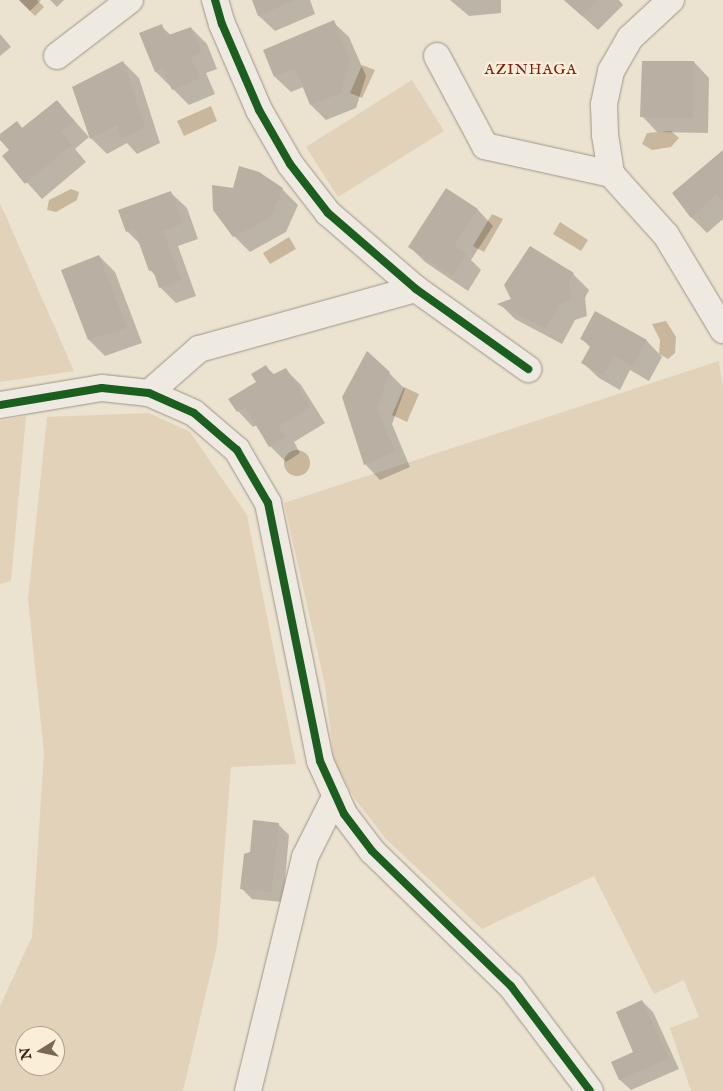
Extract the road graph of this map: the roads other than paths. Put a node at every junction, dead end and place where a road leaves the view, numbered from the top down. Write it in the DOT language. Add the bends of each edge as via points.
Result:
graph roads {
  1 [pos="130,0"];
  2 [pos="214,0"];
  3 [pos="671,0"];
  4 [pos="57,56"];
  5 [pos="437,56"];
  6 [pos="611,174"];
  7 [pos="416,289"];
  8 [pos="723,330"];
  9 [pos="528,369"];
  10 [pos="149,393"];
  11 [pos="0,405"];
  12 [pos="336,795"];
  13 [pos="248,1091"];
  14 [pos="590,1091"];
  1 -- 4 [label="street"];
  2 -- 7 [label="street" via="260,110 290,164 328,213"];
  3 -- 6 [label="street" via="630,38 612,71 604,105"];
  5 -- 6 [label="street" via="485,146"];
  6 -- 8 [label="street" via="666,234"];
  7 -- 9 [label="street"];
  7 -- 10 [label="street" via="199,349"];
  10 -- 11 [label="street" via="102,388"];
  10 -- 12 [label="street" via="194,413 238,450 268,503 320,761"];
  12 -- 13 [label="street" via="305,856"];
  12 -- 14 [label="street" via="344,814 372,850 511,986"];
}
